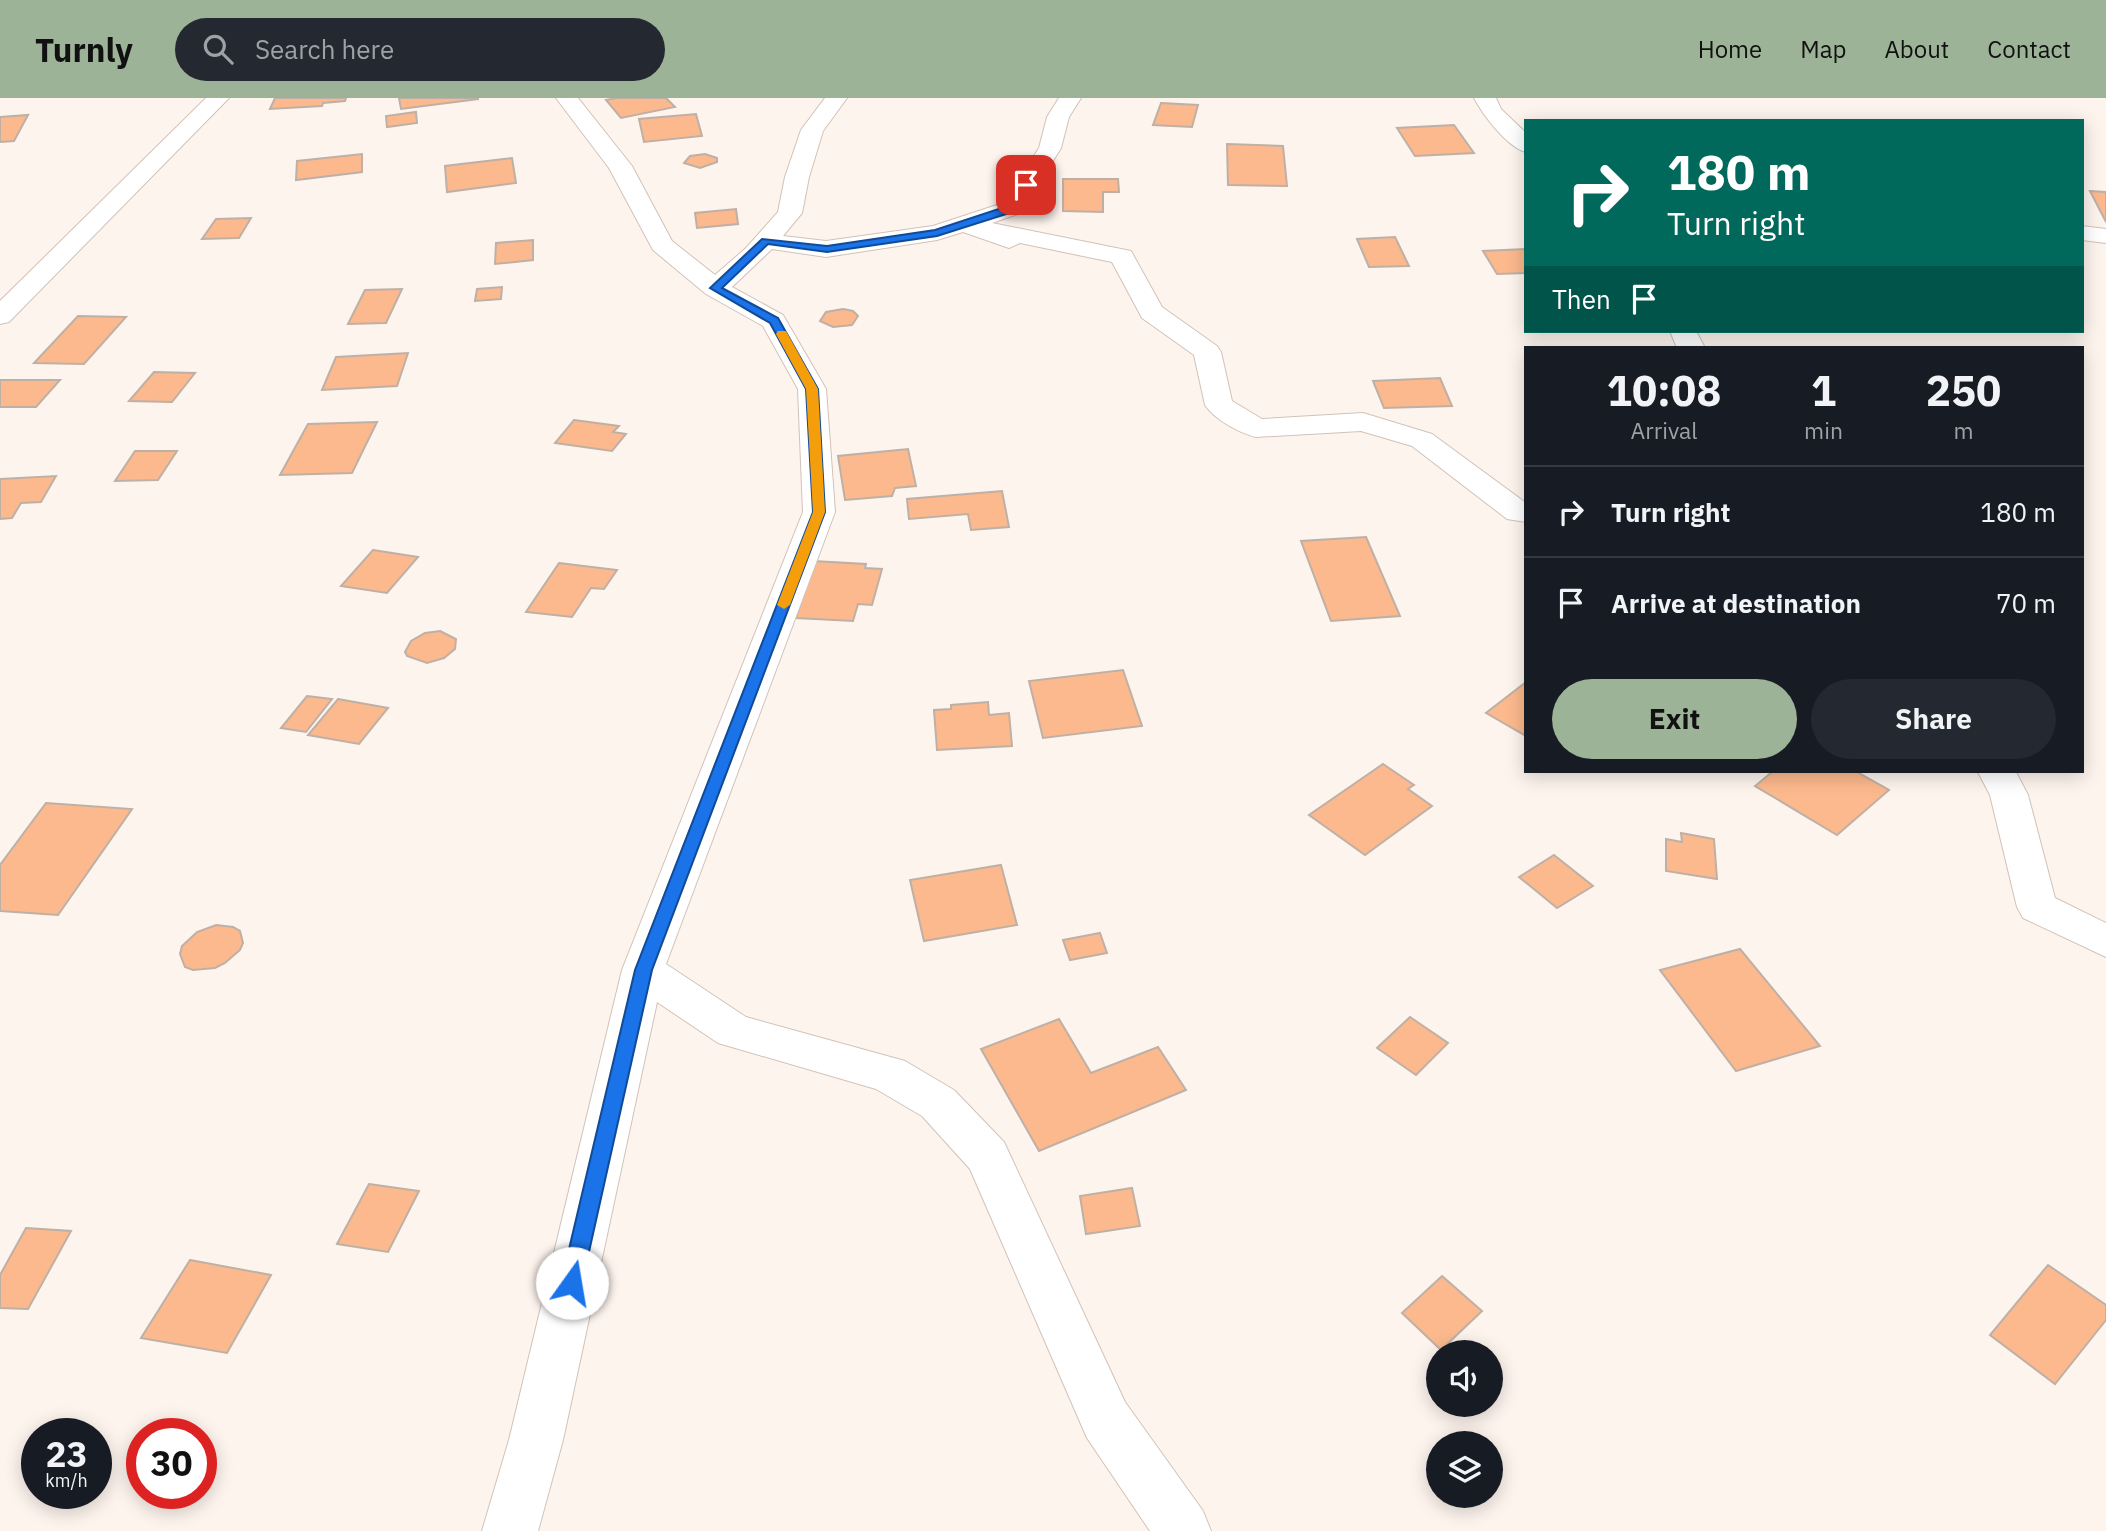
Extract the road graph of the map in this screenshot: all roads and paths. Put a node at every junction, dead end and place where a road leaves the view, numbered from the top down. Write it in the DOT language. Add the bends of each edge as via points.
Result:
graph roads {
  1 [pos="218,98"];
  2 [pos="567,98"];
  3 [pos="836,98"];
  4 [pos="1070,98"];
  5 [pos="1485,98"];
  6 [pos="1524,143"];
  7 [pos="963,224"];
  8 [pos="2084,233"];
  9 [pos="2106,236"];
  10 [pos="765,241"];
  11 [pos="1009,241"];
  12 [pos="715,288"];
  13 [pos="0,316"];
  14 [pos="1524,513"];
  15 [pos="1998,773"];
  16 [pos="2106,941"];
  17 [pos="643,970"];
  18 [pos="510,1531"];
  19 [pos="1183,1531"];
  1 -- 13 [label="street"];
  2 -- 12 [label="street" via="620,166 662,245"];
  3 -- 10 [label="street" via="813,130 790,214"];
  4 -- 7 [label="street" via="1058,117 1050,148 1012,208"];
  5 -- 6 [label="street" via="1492,112"];
  7 -- 10 [label="street" via="937,233 827,249"];
  7 -- 11 [label="street"];
  7 -- 14 [label="street" via="1122,256 1151,312 1207,352 1219,405 1256,428 1363,422 1422,440"];
  8 -- 9 [label="street"];
  10 -- 12 [label="street"];
  12 -- 17 [label="street" via="774,321 812,389 819,512"];
  15 -- 16 [label="street" via="2009,795 2037,907"];
  17 -- 18 [label="street" via="536,1440"];
  17 -- 19 [label="street" via="733,1031 889,1074 938,1103 988,1156 1106,1420"];
}
